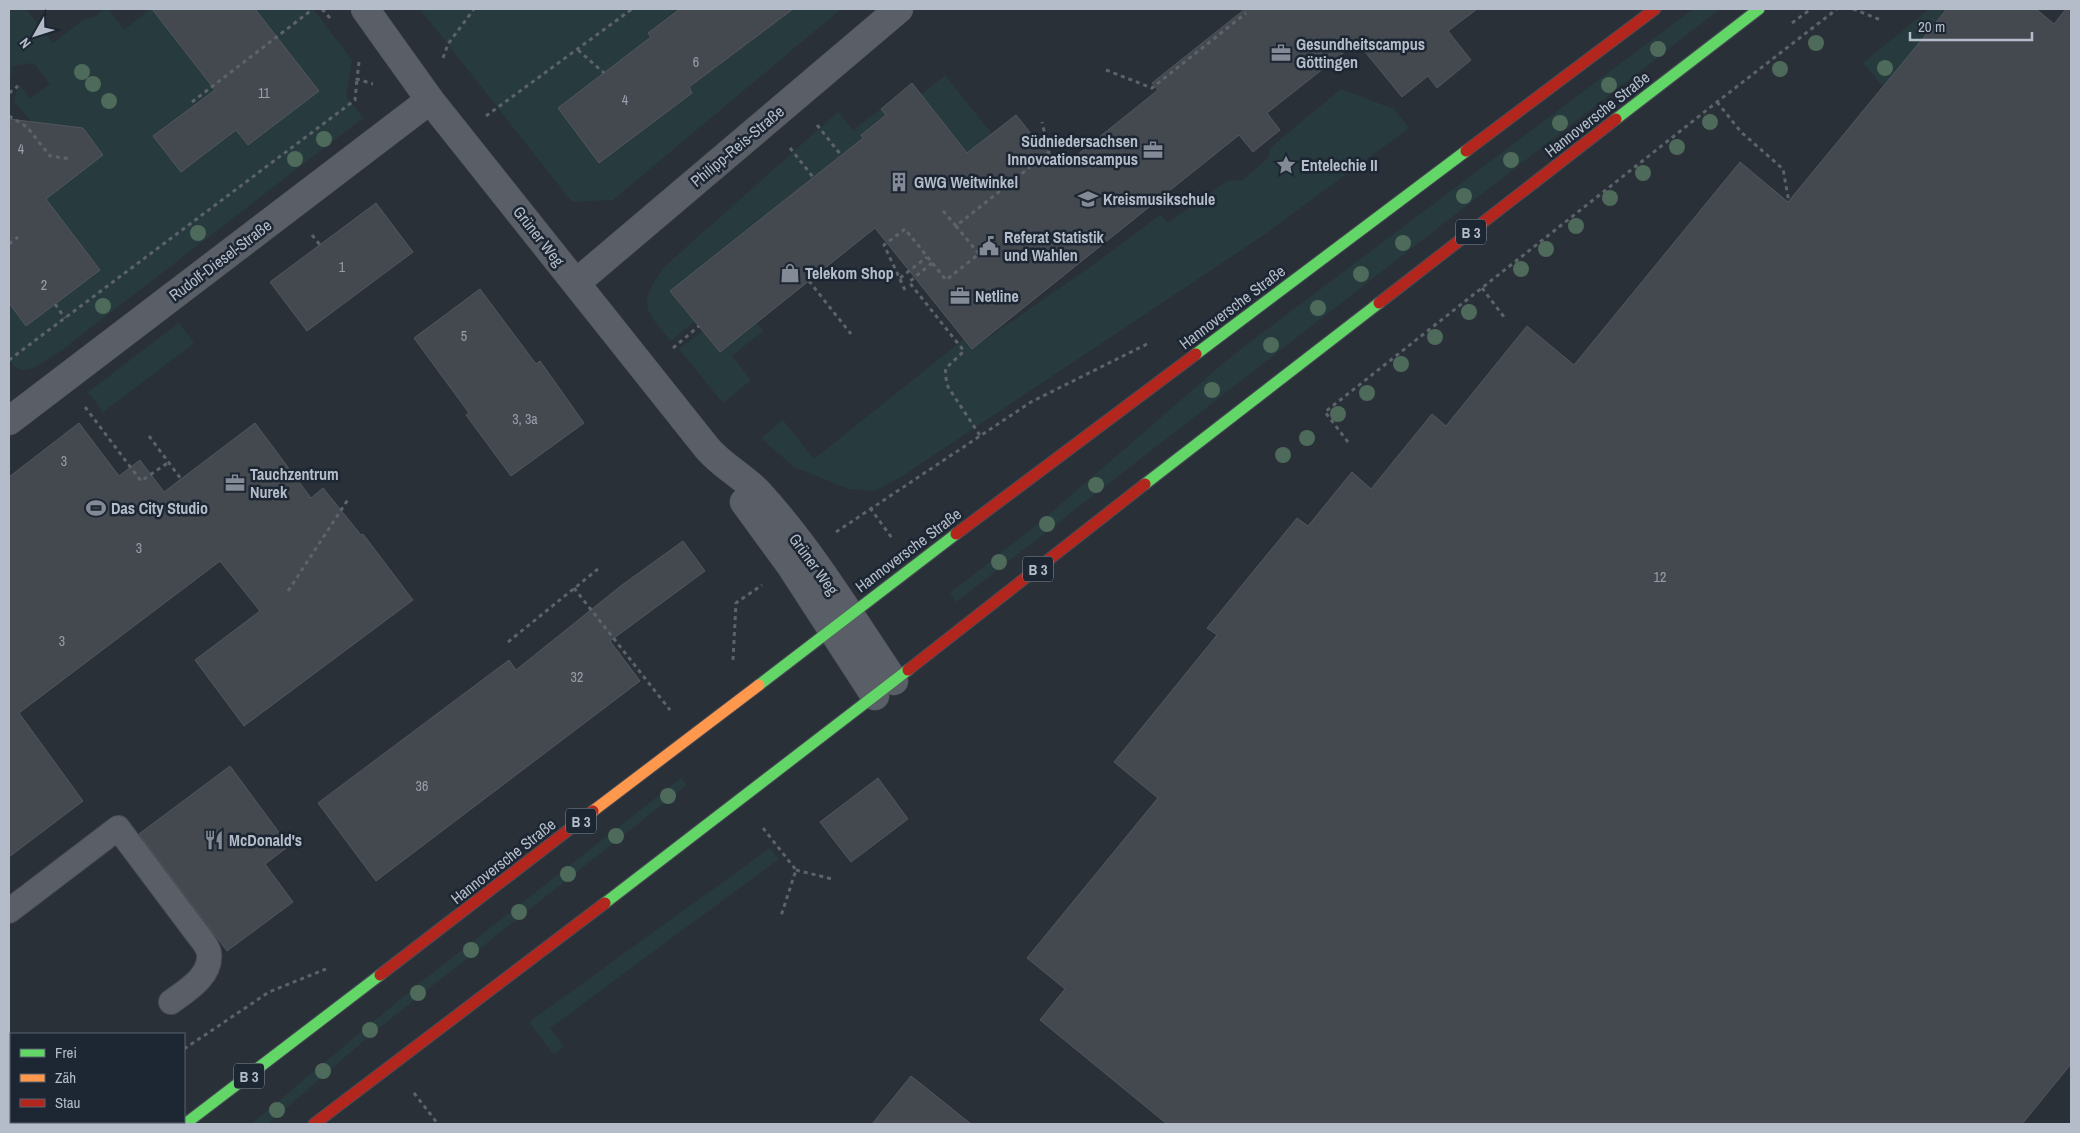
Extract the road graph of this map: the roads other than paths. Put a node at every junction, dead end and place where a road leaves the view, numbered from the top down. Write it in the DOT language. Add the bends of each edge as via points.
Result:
graph roads {
  1 [pos="365,9"];
  2 [pos="899,9"];
  3 [pos="1655,9"];
  4 [pos="1759,9"];
  5 [pos="430,100"];
  6 [pos="576,283"];
  7 [pos="10,417"];
  8 [pos="840,622"];
  9 [pos="884,688"];
  10 [pos="9,911"];
  11 [pos="171,1002"];
  12 [pos="185,1124"];
  13 [pos="314,1124"];
  1 -- 5 [label="street, Grüner Weg"];
  2 -- 6 [label="street, Philipp-Reis-Straße"];
  3 -- 8 [label="main road, Hannoversche Straße / B 3"];
  4 -- 9 [label="main road, Hannoversche Straße / B 3"];
  5 -- 6 [label="street, Grüner Weg"];
  5 -- 7 [label="street, Rudolf-Diesel-Straße"];
  6 -- 8 [label="street, Grüner Weg" via="718,461 757,491 808,552"];
  8 -- 9 [label="street, Grüner Weg"];
  8 -- 12 [label="main road, Hannoversche Straße / B 3"];
  9 -- 13 [label="main road, Hannoversche Straße / B 3"];
  10 -- 11 [label="lane" via="118,828 209,953 208,965 201,978"];
}
